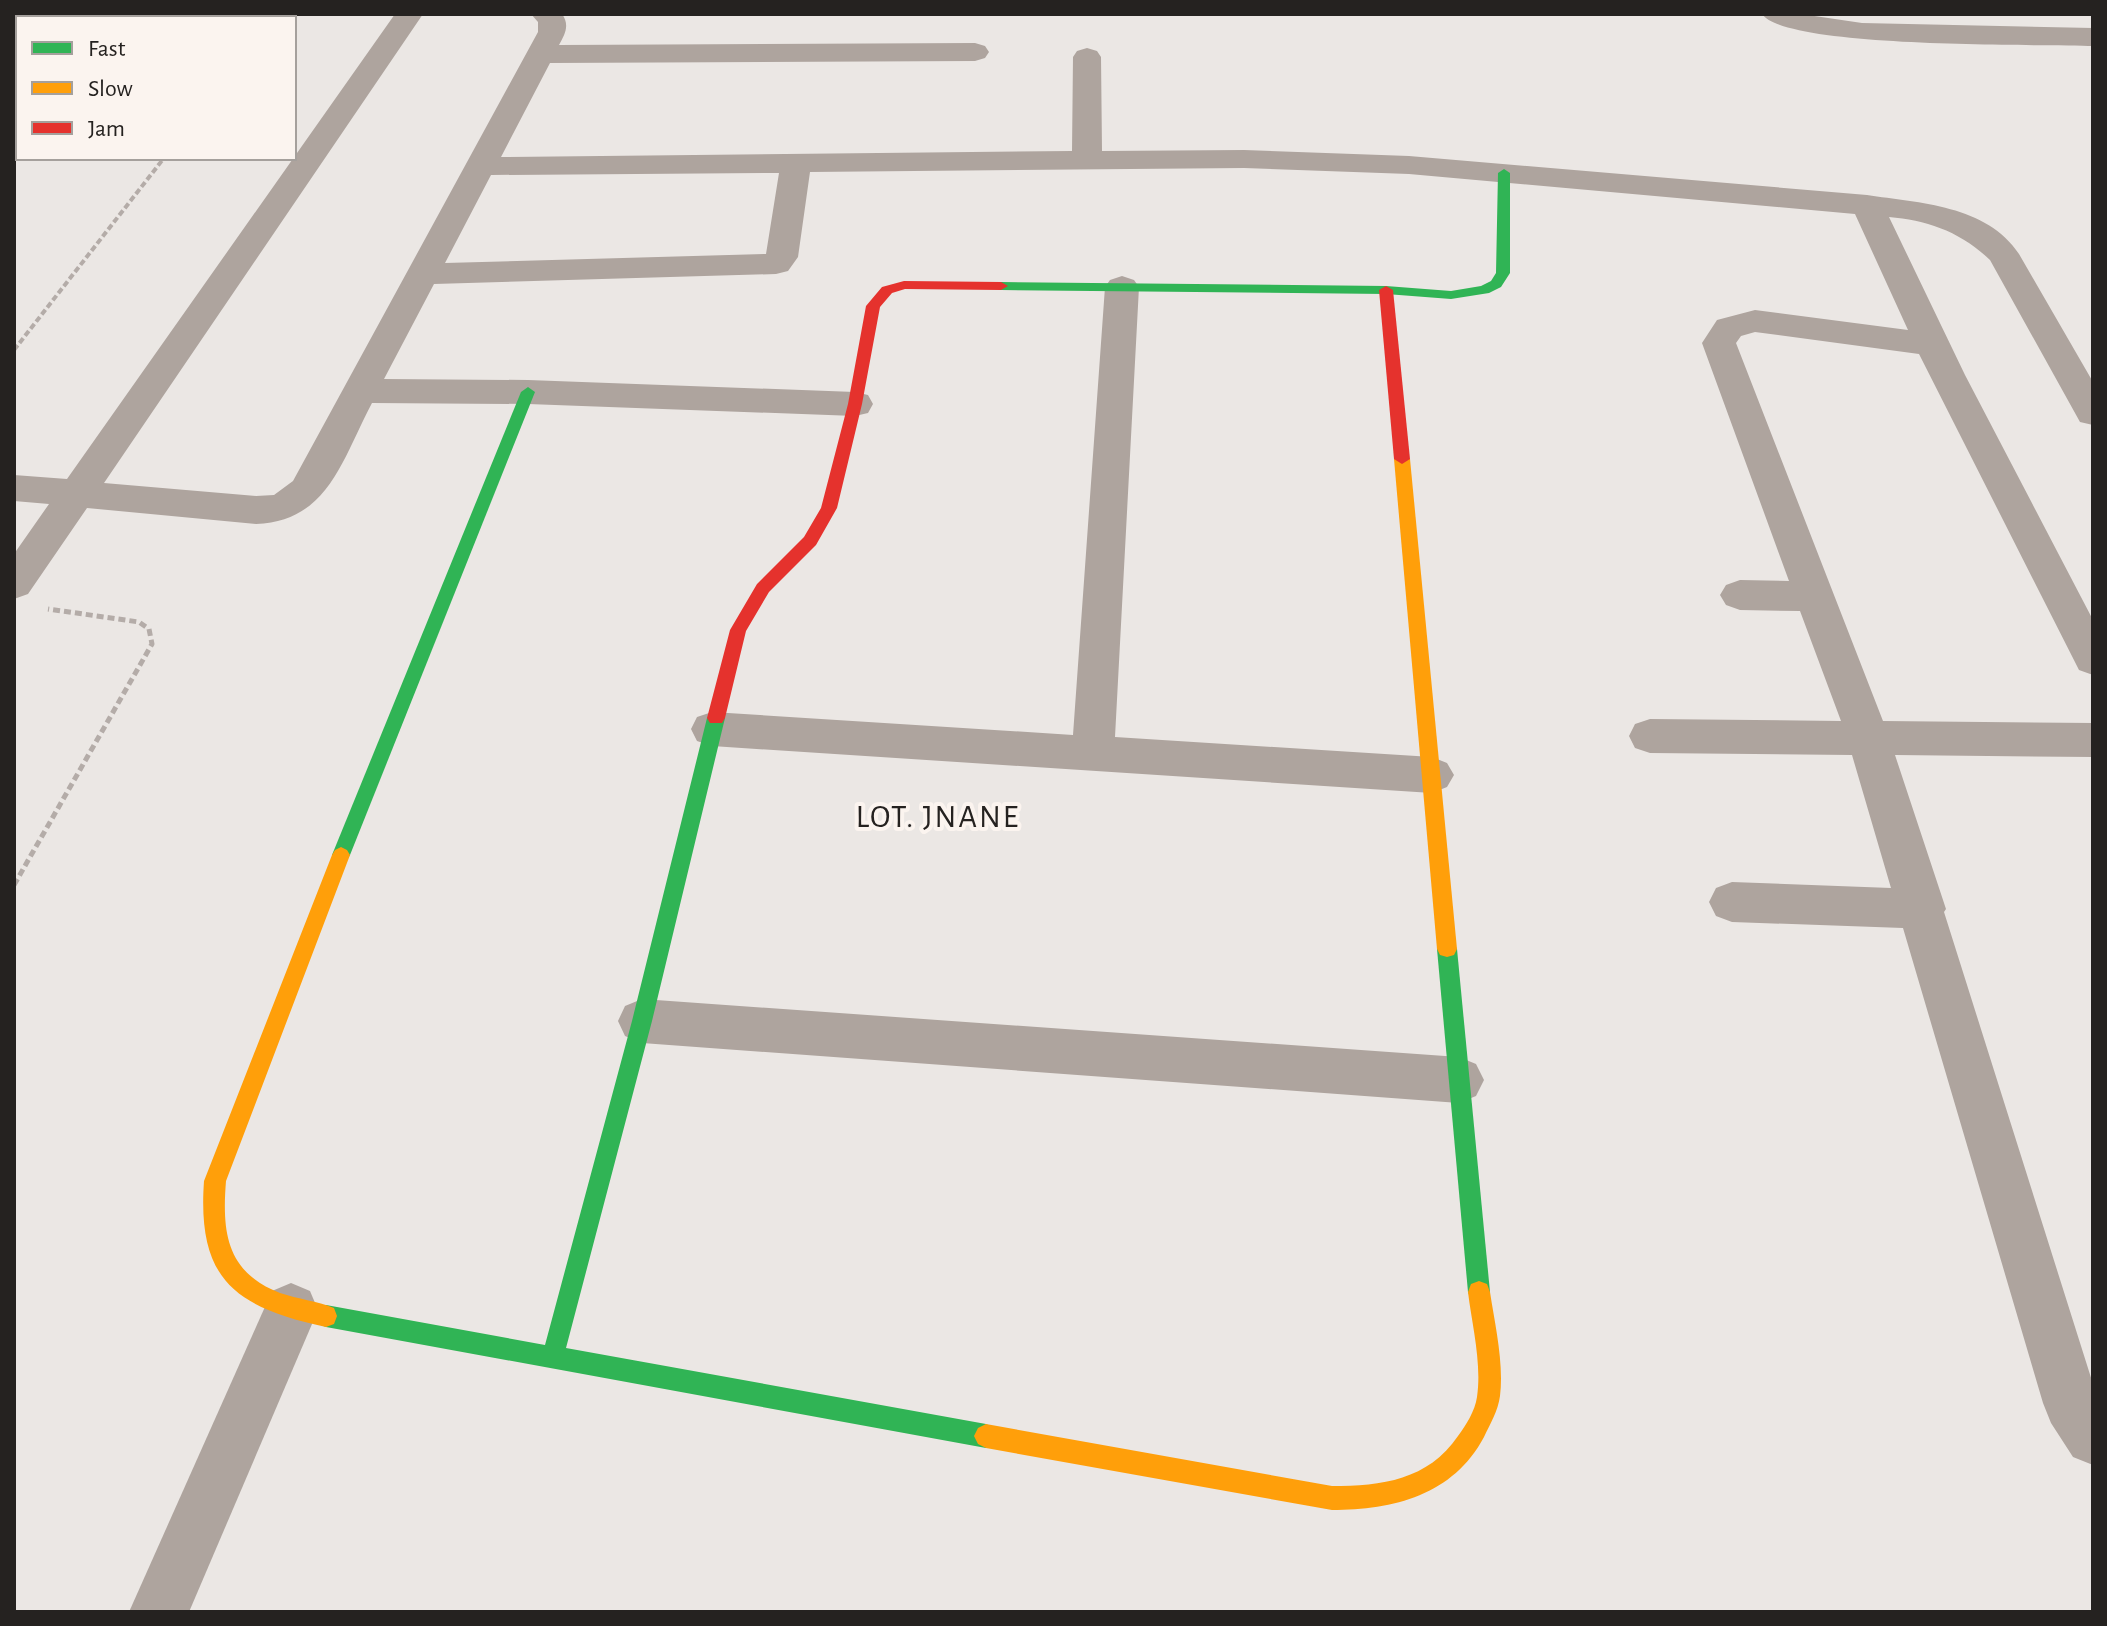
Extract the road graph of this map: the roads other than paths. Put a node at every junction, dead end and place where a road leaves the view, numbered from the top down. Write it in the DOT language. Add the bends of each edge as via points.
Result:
graph roads {
  1 [pos="409,14"];
  2 [pos="545,14"];
  3 [pos="1776,14"];
  4 [pos="1858,23"];
  5 [pos="2093,37"];
  6 [pos="975,52"];
  7 [pos="540,54"];
  8 [pos="1087,57"];
  9 [pos="1087,160"];
  10 [pos="796,163"];
  11 [pos="480,166"];
  12 [pos="1504,173"];
  13 [pos="1867,205"];
  14 [pos="422,274"];
  15 [pos="1122,287"];
  16 [pos="1386,290"];
  17 [pos="1933,344"];
  18 [pos="360,391"];
  19 [pos="528,392"];
  20 [pos="855,404"];
  21 [pos="2093,413"];
  22 [pos="14,488"];
  23 [pos="77,494"];
  24 [pos="14,584"];
  25 [pos="1740,595"];
  26 [pos="1816,596"];
  27 [pos="2093,659"];
  28 [pos="712,729"];
  29 [pos="1650,736"];
  30 [pos="1868,737"];
  31 [pos="2093,740"];
  32 [pos="1093,754"];
  33 [pos="1432,775"];
  34 [pos="1732,902"];
  35 [pos="1923,909"];
  36 [pos="642,1021"];
  37 [pos="1459,1080"];
  38 [pos="291,1310"];
  39 [pos="553,1357"];
  40 [pos="2093,1437"];
  41 [pos="159,1612"];
  1 -- 23 [label="street"];
  2 -- 7 [label="street" via="553,26"];
  3 -- 4 [label="street" via="1802,24"];
  4 -- 5 [label="street"];
  6 -- 7 [label="street"];
  7 -- 11 [label="street"];
  8 -- 9 [label="street"];
  9 -- 10 [label="street"];
  9 -- 12 [label="street" via="1331,161"];
  10 -- 11 [label="street"];
  10 -- 14 [label="street" via="782,257 776,264"];
  11 -- 14 [label="street"];
  12 -- 13 [label="street"];
  12 -- 16 [label="street" via="1503,273 1494,287 1473,294"];
  13 -- 17 [label="street"];
  13 -- 21 [label="street" via="1931,213 1990,241 2003,254"];
  14 -- 18 [label="street"];
  15 -- 16 [label="street"];
  15 -- 20 [label="street" via="904,285 887,290 873,306"];
  15 -- 32 [label="street"];
  16 -- 33 [label="street"];
  17 -- 26 [label="street" via="1755,321 1740,323 1722,335 1720,353"];
  17 -- 27 [label="street"];
  18 -- 19 [label="street"];
  18 -- 23 [label="street" via="307,490 281,507 256,510"];
  19 -- 20 [label="street"];
  19 -- 38 [label="street" via="215,1181 209,1232 219,1255 259,1297"];
  20 -- 28 [label="street" via="829,508 810,541 749,608 738,630"];
  22 -- 23 [label="street"];
  23 -- 24 [label="street"];
  25 -- 26 [label="street"];
  26 -- 30 [label="street"];
  28 -- 32 [label="street"];
  28 -- 36 [label="street"];
  29 -- 30 [label="street"];
  30 -- 31 [label="street"];
  30 -- 35 [label="street"];
  32 -- 33 [label="street"];
  33 -- 37 [label="street"];
  34 -- 35 [label="street"];
  35 -- 40 [label="street" via="2071,1403"];
  36 -- 37 [label="street"];
  36 -- 39 [label="street"];
  37 -- 39 [label="street" via="1489,1396 1478,1429 1460,1457 1434,1480 1402,1495 1368,1501 1332,1498"];
  38 -- 39 [label="street"];
  38 -- 41 [label="street"];
}
